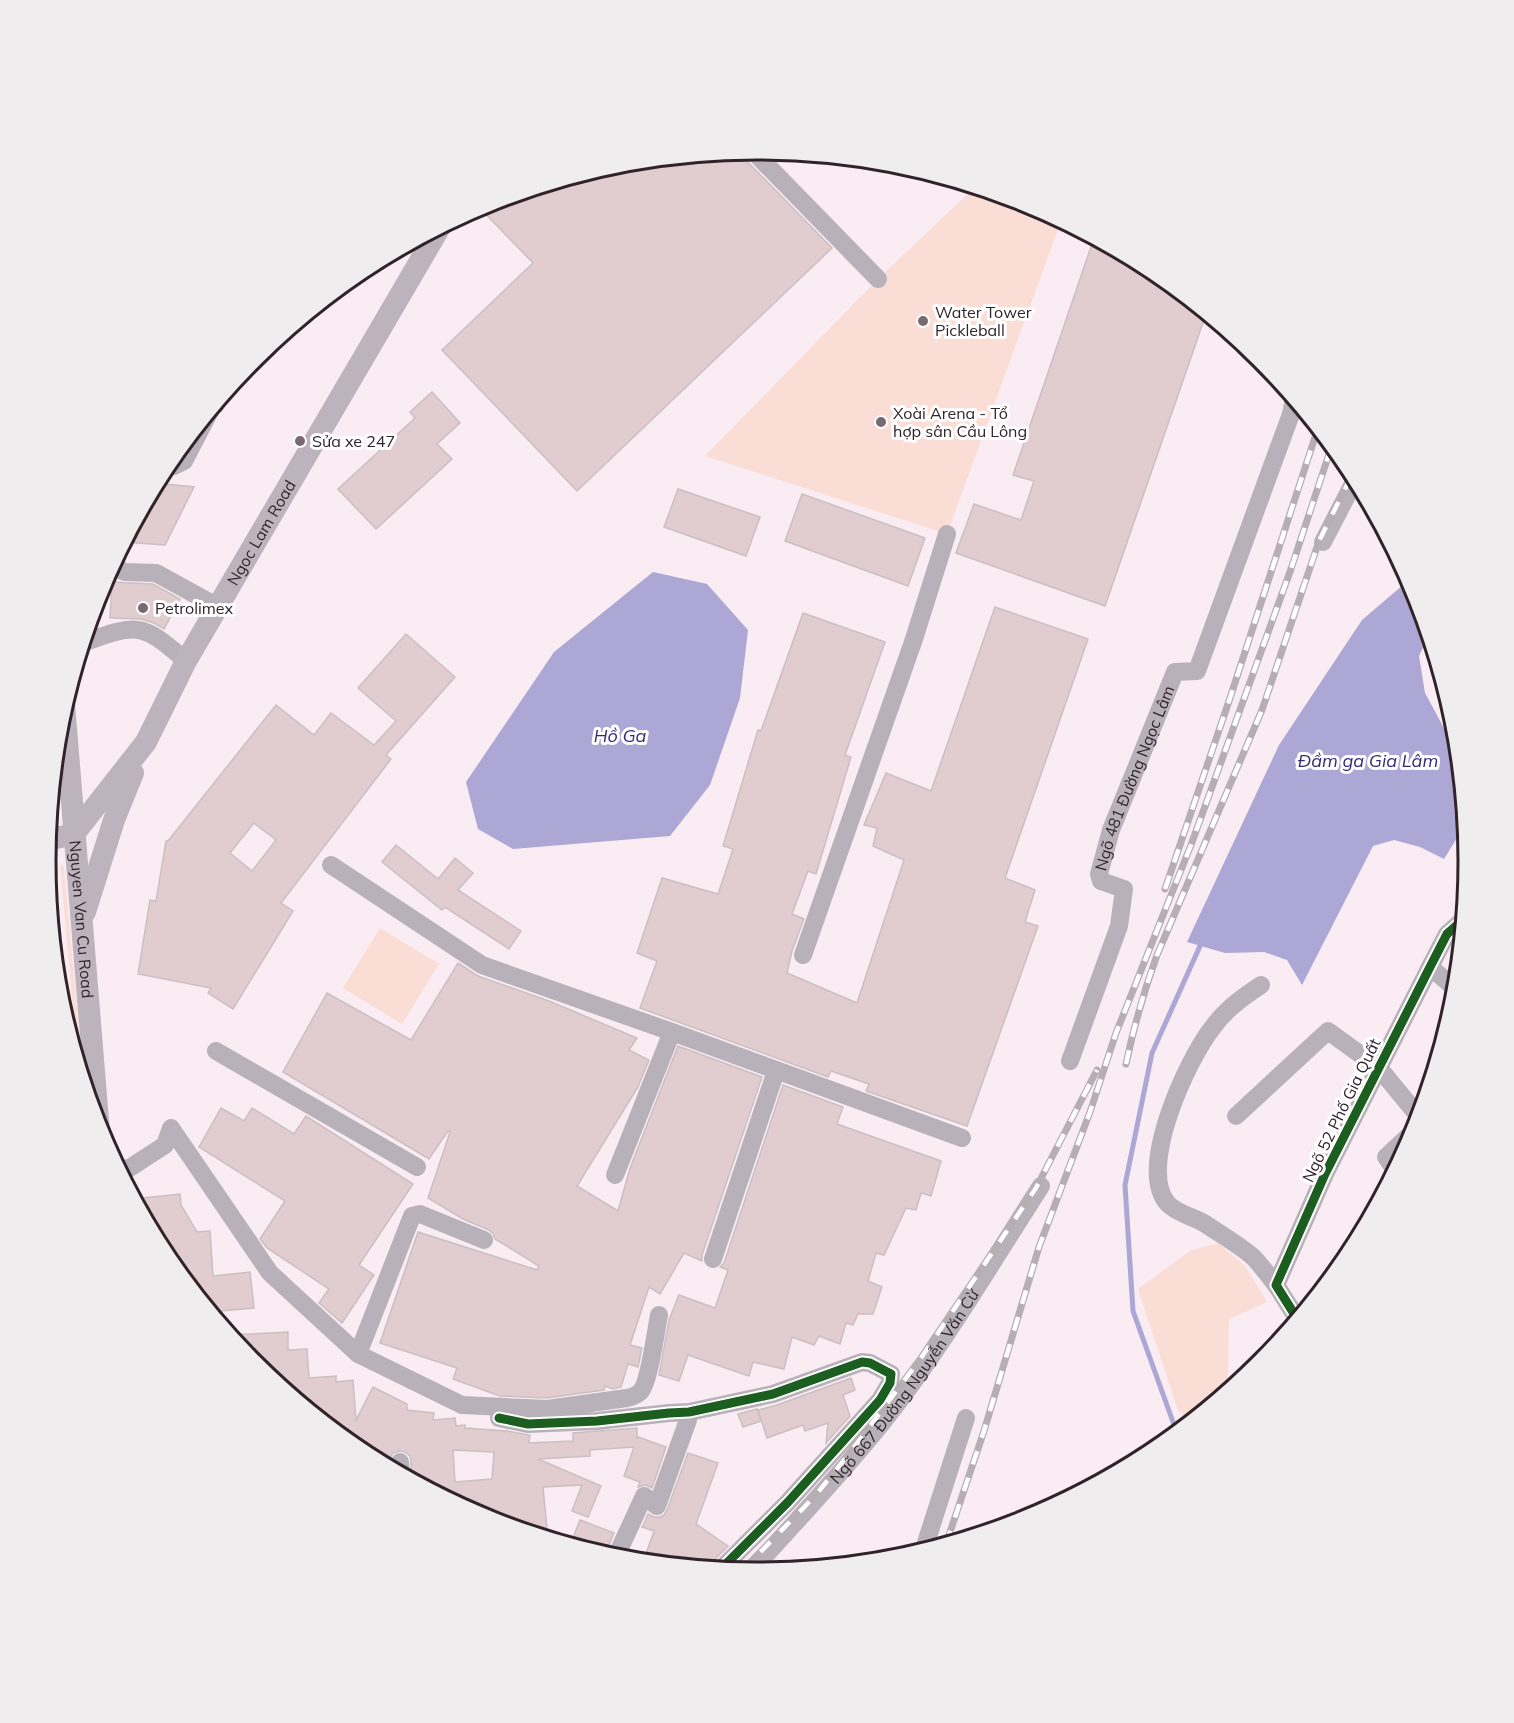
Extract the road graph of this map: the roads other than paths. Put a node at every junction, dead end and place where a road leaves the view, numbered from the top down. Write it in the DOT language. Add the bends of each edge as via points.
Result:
graph roads {
  1 [pos="762,160"];
  2 [pos="433,240"];
  3 [pos="878,279"];
  4 [pos="1292,408"];
  5 [pos="193,444"];
  6 [pos="180,463"];
  7 [pos="1351,489"];
  8 [pos="947,534"];
  9 [pos="1323,542"];
  10 [pos="120,570"];
  11 [pos="218,607"];
  12 [pos="92,641"];
  13 [pos="186,661"];
  14 [pos="67,738"];
  15 [pos="146,742"];
  16 [pos="75,834"];
  17 [pos="57,838"];
  18 [pos="331,865"];
  19 [pos="82,921"];
  20 [pos="1455,927"];
  21 [pos="802,955"];
  22 [pos="1430,967"];
  23 [pos="1448,981"];
  24 [pos="1261,986"];
  25 [pos="672,1032"];
  26 [pos="216,1051"];
  27 [pos="1070,1061"];
  28 [pos="1379,1068"];
  29 [pos="776,1071"];
  30 [pos="96,1095"];
  31 [pos="1413,1109"];
  32 [pos="1236,1116"];
  33 [pos="962,1138"];
  34 [pos="1398,1145"];
  35 [pos="1390,1163"];
  36 [pos="417,1167"];
  37 [pos="127,1169"];
  38 [pos="615,1174"];
  39 [pos="1041,1186"];
  40 [pos="484,1240"];
  41 [pos="713,1259"];
  42 [pos="1276,1285"];
  43 [pos="1294,1313"];
  44 [pos="658,1315"];
  45 [pos="358,1354"];
  46 [pos="689,1412"];
  47 [pos="499,1418"];
  48 [pos="966,1418"];
  49 [pos="925,1542"];
  50 [pos="619,1550"];
  51 [pos="728,1562"];
  52 [pos="758,1563"];
  1 -- 3 [label="street"];
  2 -- 11 [label="main road, Ngoc Lam Road"];
  4 -- 27 [label="street, Ngõ 481 Đường Ngọc Lâm" via="1197,671 1175,672 1111,830 1099,874 1101,881 1124,889 1119,926"];
  5 -- 6 [label="street"];
  7 -- 9 [label="street"];
  8 -- 21 [label="street"];
  10 -- 11 [label="street" via="156,573"];
  11 -- 13 [label="main road, Ngoc Lam Road"];
  12 -- 13 [label="street" via="113,632 141,629"];
  13 -- 15 [label="main road, Ngoc Lam Road"];
  14 -- 16 [label="main road, Nguyen Van Cu Road"];
  15 -- 16 [label="main road, Ngoc Lam Road"];
  15 -- 19 [label="main road" via="122,799"];
  16 -- 17 [label="main road"];
  16 -- 19 [label="main road, Nguyen Van Cu Road"];
  18 -- 25 [label="street" via="482,965"];
  19 -- 30 [label="main road, Nguyen Van Cu Road"];
  20 -- 22 [label="street, Ngõ 52 Phố Gia Quất" via="1447,934"];
  22 -- 23 [label="street"];
  22 -- 28 [label="street, Ngõ 52 Phố Gia Quất"];
  24 -- 42 [label="street" via="1239,999 1213,1026 1195,1054 1165,1123 1159,1178 1160,1192 1168,1203 1254,1258"];
  25 -- 29 [label="street"];
  25 -- 38 [label="street"];
  26 -- 36 [label="street"];
  28 -- 31 [label="street"];
  28 -- 32 [label="street" via="1328,1031"];
  28 -- 42 [label="street, Ngõ 52 Phố Gia Quất" via="1325,1174"];
  29 -- 33 [label="street"];
  29 -- 41 [label="street"];
  34 -- 35 [label="street" via="1386,1156"];
  37 -- 45 [label="street" via="165,1145 171,1128 270,1273"];
  39 -- 52 [label="street, Ngõ 667 Đường Nguyễn Văn Cừ" via="935,1350 882,1423"];
  40 -- 45 [label="street" via="420,1214 412,1216"];
  42 -- 43 [label="street"];
  44 -- 45 [label="street" via="646,1383 640,1393 547,1409 462,1405"];
  46 -- 47 [label="street" via="528,1424"];
  46 -- 50 [label="street" via="657,1506 644,1496"];
  46 -- 51 [label="street" via="773,1394 862,1362 870,1362 891,1374 880,1400"];
  48 -- 49 [label="street"];
}
